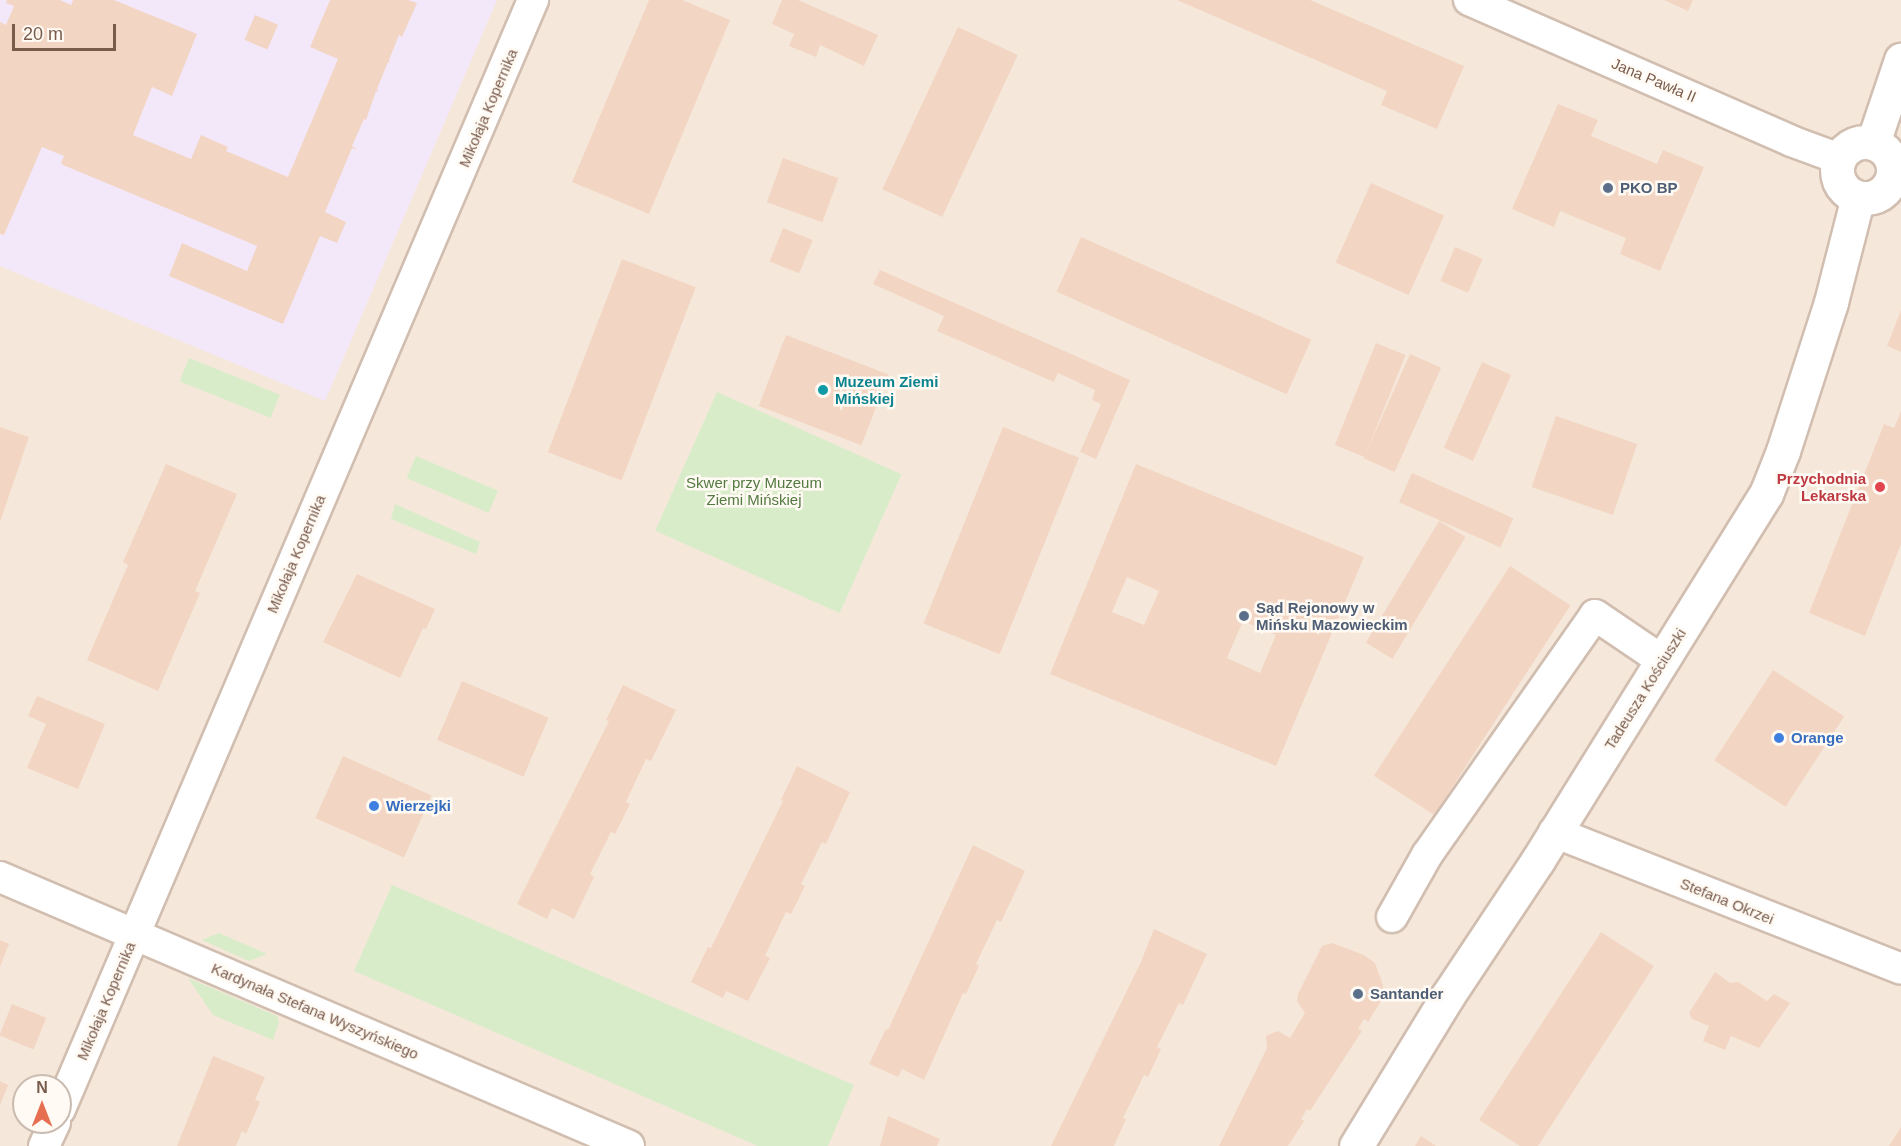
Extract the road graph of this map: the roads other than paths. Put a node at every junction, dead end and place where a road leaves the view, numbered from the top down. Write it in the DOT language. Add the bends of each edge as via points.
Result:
graph roads {
  1 [pos="533,0"];
  2 [pos="1469,0"];
  3 [pos="1901,60"];
  4 [pos="1873,143"];
  5 [pos="1840,159"];
  6 [pos="1897,179"];
  7 [pos="1858,197"];
  8 [pos="1663,660"];
  9 [pos="1554,832"];
  10 [pos="0,877"];
  11 [pos="1392,917"];
  12 [pos="135,933"];
  13 [pos="1901,969"];
  14 [pos="72,1081"];
  15 [pos="629,1146"];
  16 [pos="1356,1146"];
  1 -- 12 [label="street, Mikołaja Kopernika"];
  2 -- 5 [label="street, Jana Pawła II"];
  3 -- 4 [label="street"];
  4 -- 5 [label="street" via="1857,143"];
  4 -- 6 [label="street" via="1892,160"];
  5 -- 7 [label="street" via="1838,178 1849,193"];
  6 -- 7 [label="street" via="1875,197"];
  7 -- 8 [label="street, Tadeusza Kościuszki" via="1831,302 1766,494"];
  8 -- 9 [label="street, Tadeusza Kościuszki"];
  8 -- 11 [label="street" via="1595,615 1427,855"];
  9 -- 13 [label="street, Stefana Okrzei"];
  9 -- 16 [label="street, Tadeusza Kościuszki"];
  10 -- 12 [label="street, Kardynała Stefana Wyszyńskiego"];
  12 -- 14 [label="street, Mikołaja Kopernika"];
  12 -- 15 [label="street, Kardynała Stefana Wyszyńskiego"];
}
